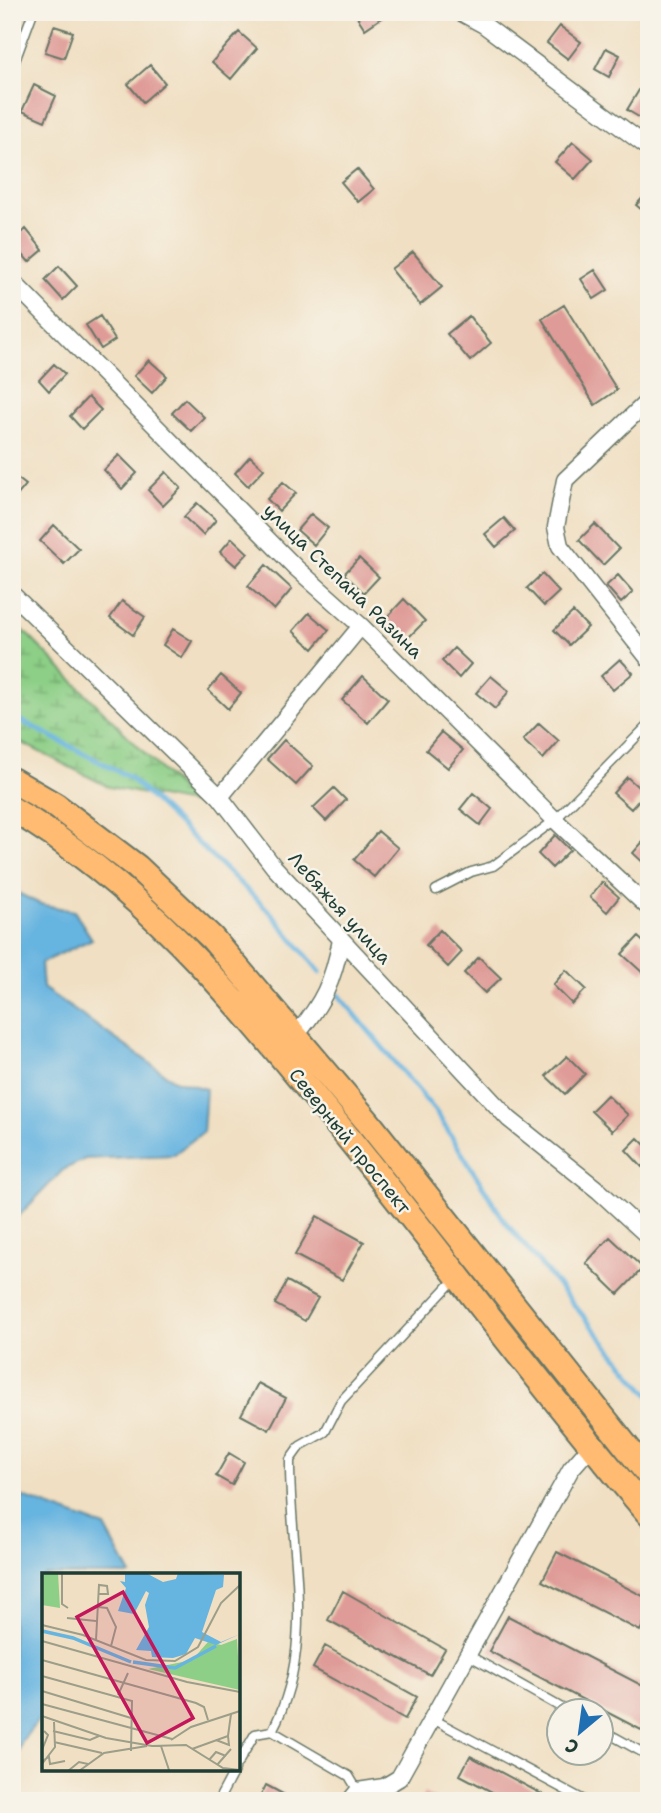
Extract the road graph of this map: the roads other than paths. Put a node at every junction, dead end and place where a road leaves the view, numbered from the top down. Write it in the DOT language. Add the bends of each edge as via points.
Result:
graph roads {
  1 [pos="33,12"];
  2 [pos="460,12"];
  3 [pos="12,69"];
  4 [pos="649,148"];
  5 [pos="12,281"];
  6 [pos="649,400"];
  7 [pos="12,594"];
  8 [pos="361,626"];
  9 [pos="649,659"];
  10 [pos="649,724"];
  11 [pos="12,780"];
  12 [pos="220,797"];
  13 [pos="12,809"];
  14 [pos="555,820"];
  15 [pos="436,890"];
  16 [pos="649,908"];
  17 [pos="341,940"];
  18 [pos="296,1035"];
  19 [pos="406,1170"];
  20 [pos="387,1186"];
  21 [pos="649,1237"];
  22 [pos="458,1276"];
  23 [pos="592,1445"];
  24 [pos="649,1475"];
  25 [pos="649,1514"];
  26 [pos="466,1654"];
  27 [pos="546,1699"];
  28 [pos="431,1718"];
  29 [pos="272,1731"];
  30 [pos="616,1738"];
  31 [pos="649,1756"];
  32 [pos="240,1760"];
  33 [pos="234,1771"];
  34 [pos="354,1796"];
  35 [pos="584,1800"];
  36 [pos="218,1801"];
  1 -- 3 [label="lane"];
  2 -- 4 [label="street"];
  5 -- 8 [label="street, улица Степана Разина" via="295,567"];
  6 -- 9 [label="street" via="565,480 556,527 560,546"];
  7 -- 12 [label="street, Лебяжья улица"];
  8 -- 12 [label="street"];
  8 -- 14 [label="street, улица Степана Разина"];
  10 -- 14 [label="lane"];
  11 -- 18 [label="main road, Северный проспект" via="137,867 212,939"];
  12 -- 17 [label="street, Лебяжья улица" via="274,867"];
  13 -- 20 [label="main road, Северный проспект" via="81,854 167,929 237,1003"];
  14 -- 15 [label="lane" via="493,866"];
  14 -- 16 [label="street, улица Степана Разина"];
  17 -- 18 [label="street" via="335,972 321,1006"];
  17 -- 21 [label="street, Лебяжья улица" via="509,1119"];
  18 -- 19 [label="main road, Северный проспект"];
  19 -- 20 [label="lane"];
  19 -- 24 [label="main road, Северный проспект"];
  20 -- 22 [label="main road, Северный проспект"];
  22 -- 23 [label="main road, Северный проспект"];
  22 -- 29 [label="lane" via="341,1401 326,1432 300,1446 290,1460 298,1635 287,1703"];
  23 -- 25 [label="main road, Северный проспект"];
  23 -- 26 [label="street" via="571,1469"];
  26 -- 27 [label="lane"];
  26 -- 28 [label="street"];
  28 -- 34 [label="street" via="392,1785"];
  28 -- 35 [label="lane"];
  29 -- 32 [label="lane" via="255,1734"];
  29 -- 34 [label="lane" via="349,1776"];
  30 -- 31 [label="lane"];
  33 -- 36 [label="lane"];
}
